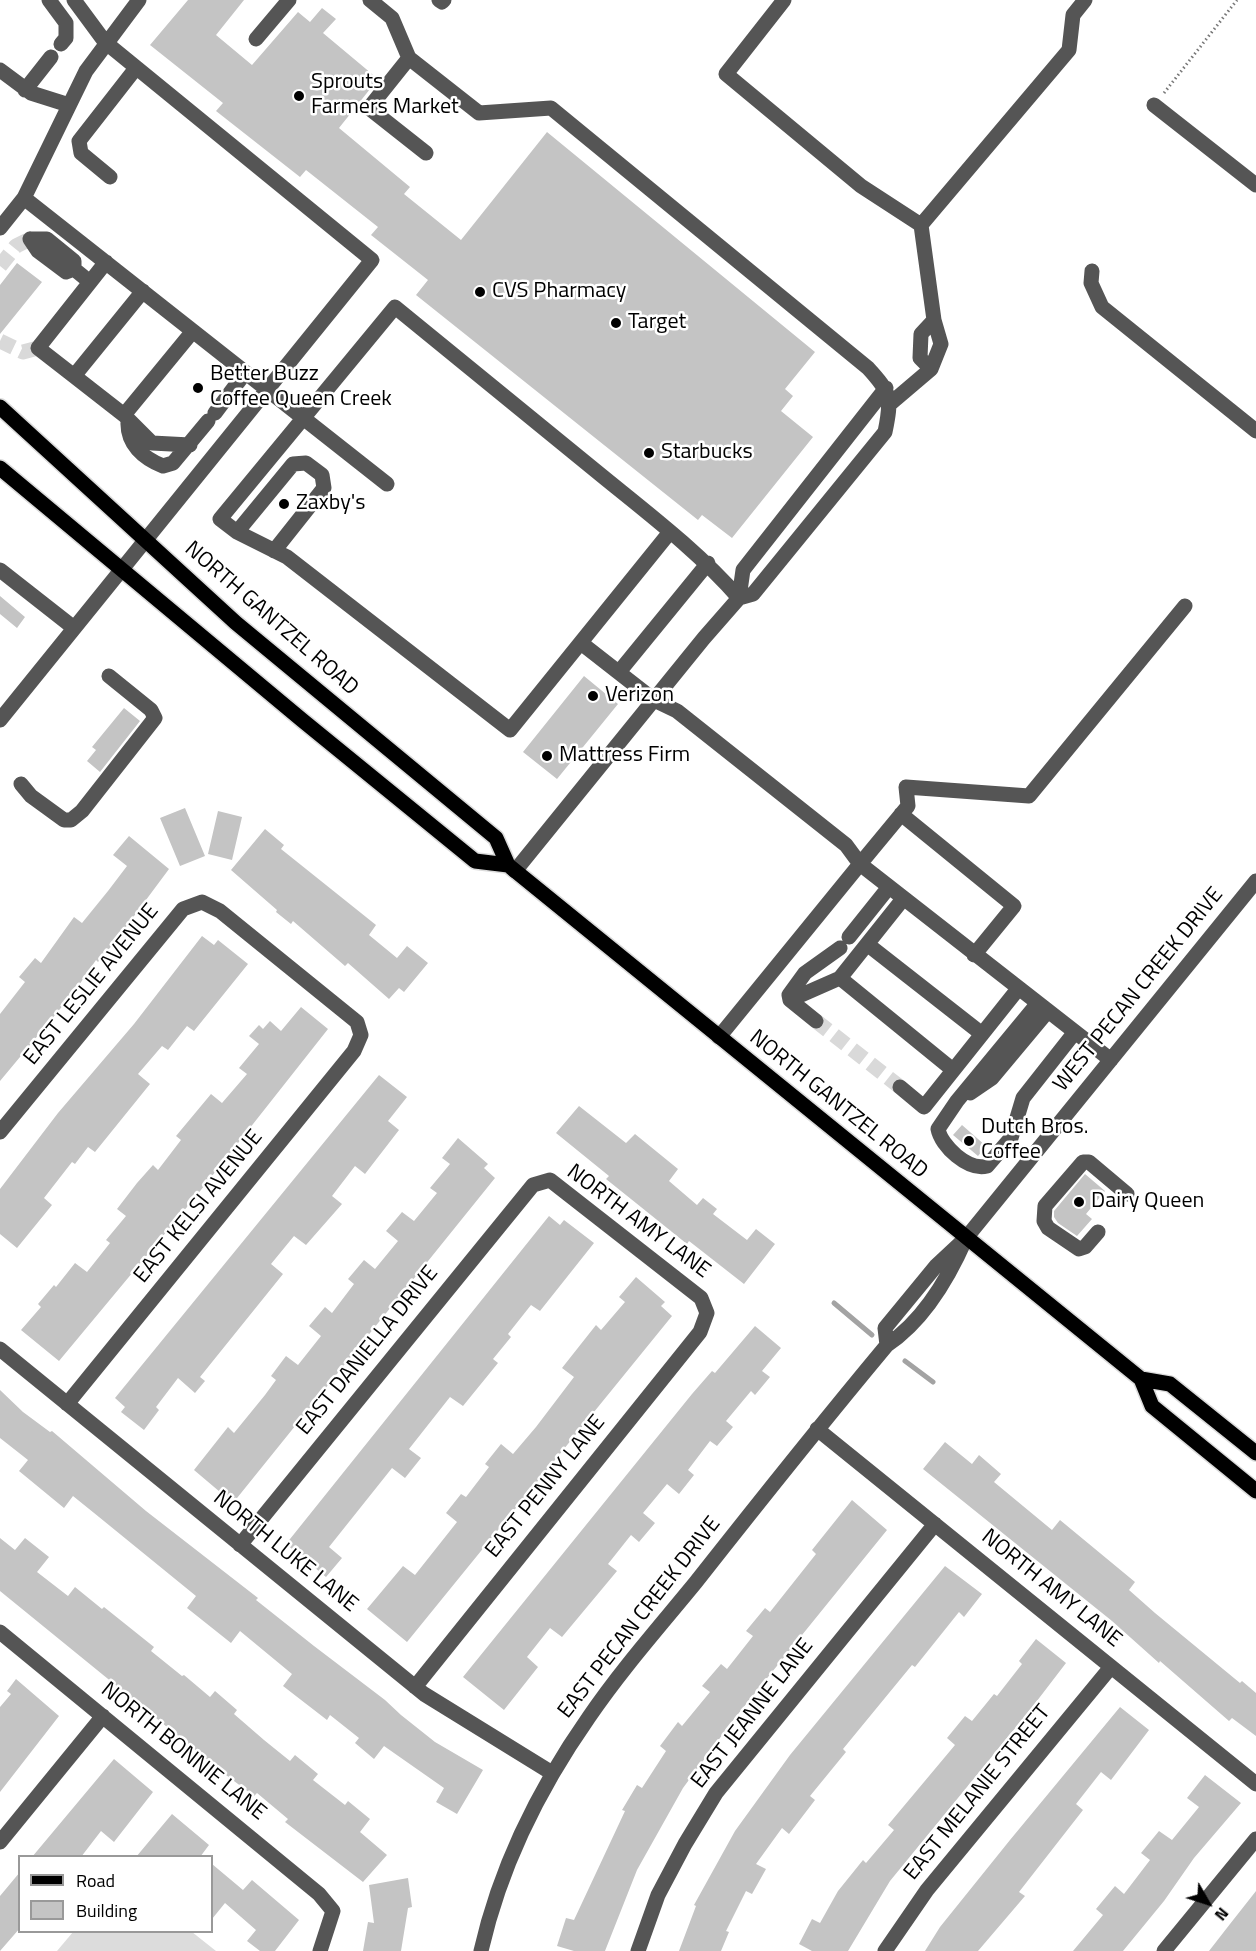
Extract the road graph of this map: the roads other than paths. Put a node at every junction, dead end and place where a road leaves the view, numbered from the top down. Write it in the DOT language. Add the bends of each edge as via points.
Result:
graph roads {
  1 [pos="49,0"];
  2 [pos="74,0"];
  3 [pos="139,0"];
  4 [pos="289,0"];
  5 [pos="370,0"];
  6 [pos="439,0"];
  7 [pos="444,0"];
  8 [pos="784,0"];
  9 [pos="1085,0"];
  10 [pos="256,39"];
  11 [pos="105,42"];
  12 [pos="61,44"];
  13 [pos="51,57"];
  14 [pos="410,58"];
  15 [pos="136,68"];
  16 [pos="0,70"];
  17 [pos="25,90"];
  18 [pos="69,105"];
  19 [pos="1154,105"];
  20 [pos="426,153"];
  21 [pos="110,177"];
  22 [pos="1256,185"];
  23 [pos="24,198"];
  24 [pos="1,224"];
  25 [pos="921,225"];
  26 [pos="30,239"];
  27 [pos="106,262"];
  28 [pos="1092,271"];
  29 [pos="90,282"];
  30 [pos="143,291"];
  31 [pos="193,331"];
  32 [pos="246,373"];
  33 [pos="74,376"];
  34 [pos="886,388"];
  35 [pos="267,390"];
  36 [pos="891,404"];
  37 [pos="0,407"];
  38 [pos="126,418"];
  39 [pos="303,418"];
  40 [pos="1256,431"];
  41 [pos="0,468"];
  42 [pos="387,484"];
  43 [pos="237,532"];
  44 [pos="670,532"];
  45 [pos="147,540"];
  46 [pos="274,552"];
  47 [pos="708,563"];
  48 [pos="121,569"];
  49 [pos="0,570"];
  50 [pos="739,598"];
  51 [pos="1185,606"];
  52 [pos="74,628"];
  53 [pos="581,643"];
  54 [pos="619,672"];
  55 [pos="109,676"];
  56 [pos="654,700"];
  57 [pos="0,720"];
  58 [pos="21,784"];
  59 [pos="901,814"];
  60 [pos="860,864"];
  61 [pos="511,868"];
  62 [pos="1256,881"];
  63 [pos="889,887"];
  64 [pos="903,899"];
  65 [pos="202,902"];
  66 [pos="867,944"];
  67 [pos="974,955"];
  68 [pos="840,978"];
  69 [pos="1018,989"];
  70 [pos="790,1000"];
  71 [pos="1043,1007"];
  72 [pos="816,1021"];
  73 [pos="1075,1032"];
  74 [pos="982,1034"];
  75 [pos="719,1037"];
  76 [pos="1111,1060"];
  77 [pos="953,1070"];
  78 [pos="900,1088"];
  79 [pos="0,1132"];
  80 [pos="533,1185"];
  81 [pos="1127,1194"];
  82 [pos="1098,1232"];
  83 [pos="966,1238"];
  84 [pos="707,1313"];
  85 [pos="0,1349"];
  86 [pos="1141,1379"];
  87 [pos="67,1404"];
  88 [pos="817,1429"];
  89 [pos="1256,1453"];
  90 [pos="1256,1491"];
  91 [pos="934,1524"];
  92 [pos="240,1545"];
  93 [pos="0,1632"];
  94 [pos="1111,1667"];
  95 [pos="414,1687"];
  96 [pos="104,1716"];
  97 [pos="552,1773"];
  98 [pos="1256,1784"];
  99 [pos="1256,1839"];
  100 [pos="0,1842"];
  101 [pos="320,1951"];
  102 [pos="482,1951"];
  103 [pos="638,1951"];
  104 [pos="885,1951"];
  105 [pos="1164,1951"];
  1 -- 12 [label="street" via="66,23 66,38"];
  2 -- 11 [label="street"];
  3 -- 11 [label="street"];
  4 -- 10 [label="street"];
  5 -- 14 [label="street" via="392,18"];
  6 -- 7 [label="street"];
  8 -- 25 [label="street" via="726,74 861,186"];
  9 -- 25 [label="street" via="1073,15 1069,50"];
  11 -- 15 [label="street"];
  11 -- 18 [label="street"];
  13 -- 17 [label="street"];
  14 -- 20 [label="street" via="369,108"];
  14 -- 34 [label="street" via="479,113 551,108 868,368"];
  15 -- 21 [label="street" via="79,141 81,153"];
  15 -- 35 [label="street" via="372,260"];
  16 -- 17 [label="street"];
  17 -- 18 [label="street"];
  18 -- 23 [label="street"];
  19 -- 22 [label="street"];
  23 -- 24 [label="street"];
  23 -- 27 [label="street"];
  25 -- 36 [label="street" via="934,320 921,334 920,358 932,369"];
  26 -- 29 [label="street" via="47,239 74,261 74,269"];
  27 -- 29 [label="street"];
  27 -- 30 [label="street"];
  28 -- 40 [label="street" via="1091,283 1102,307"];
  29 -- 33 [label="street" via="38,348"];
  30 -- 31 [label="street"];
  30 -- 33 [label="street"];
  31 -- 32 [label="street"];
  31 -- 38 [label="street"];
  32 -- 35 [label="street"];
  32 -- 38 [label="street" via="190,445 152,443"];
  33 -- 38 [label="street"];
  34 -- 36 [label="street"];
  34 -- 50 [label="street" via="743,570"];
  35 -- 39 [label="street"];
  35 -- 45 [label="street"];
  36 -- 50 [label="street" via="885,432 753,594"];
  37 -- 45 [label="main road, NORTH GANTZEL ROAD"];
  39 -- 42 [label="street"];
  39 -- 43 [label="street" via="220,519"];
  39 -- 44 [label="street" via="395,307"];
  41 -- 48 [label="main road"];
  43 -- 46 [label="street"];
  43 -- 46 [label="street" via="293,464 306,463 322,475 324,488"];
  44 -- 47 [label="street"];
  44 -- 53 [label="street"];
  45 -- 48 [label="street"];
  45 -- 61 [label="main road, NORTH GANTZEL ROAD" via="236,623 496,838"];
  46 -- 53 [label="street" via="287,557 510,730"];
  47 -- 50 [label="street"];
  47 -- 54 [label="street"];
  48 -- 52 [label="street"];
  48 -- 61 [label="main road" via="475,861"];
  49 -- 52 [label="street"];
  50 -- 56 [label="street"];
  51 -- 59 [label="street" via="1029,796 906,787 908,806"];
  52 -- 57 [label="street"];
  53 -- 54 [label="street"];
  54 -- 56 [label="street"];
  55 -- 58 [label="street" via="151,710 155,718 89,802 76,816 64,820"];
  56 -- 60 [label="street" via="677,711 846,845"];
  56 -- 61 [label="street"];
  59 -- 60 [label="street"];
  59 -- 67 [label="street" via="1014,906"];
  60 -- 63 [label="street"];
  60 -- 75 [label="street"];
  61 -- 75 [label="main road, NORTH GANTZEL ROAD"];
  62 -- 76 [label="street, WEST PECAN CREEK DRIVE"];
  63 -- 64 [label="street"];
  63 -- 70 [label="street" via="844,942 805,973 789,995"];
  64 -- 66 [label="street"];
  64 -- 67 [label="street"];
  65 -- 79 [label="street, EAST LESLIE AVENUE" via="183,909"];
  65 -- 87 [label="street, EAST KELSI AVENUE" via="220,911 357,1022 361,1035 354,1051"];
  66 -- 68 [label="street"];
  66 -- 74 [label="street"];
  67 -- 69 [label="street"];
  68 -- 70 [label="street"];
  68 -- 77 [label="street"];
  69 -- 71 [label="street"];
  69 -- 74 [label="street"];
  70 -- 72 [label="street"];
  71 -- 73 [label="street"];
  71 -- 73 [label="street" via="992,1078 957,1101 942,1120 939,1136 970,1165 987,1166 1011,1138 1023,1098"];
  73 -- 76 [label="street"];
  74 -- 77 [label="street"];
  75 -- 83 [label="main road, NORTH GANTZEL ROAD"];
  76 -- 83 [label="street, WEST PECAN CREEK DRIVE"];
  77 -- 78 [label="street" via="924,1107"];
  80 -- 84 [label="street, NORTH AMY LANE" via="550,1180 702,1298"];
  80 -- 92 [label="street, EAST DANIELLA DRIVE"];
  81 -- 82 [label="street" via="1089,1162 1083,1162 1045,1206 1044,1221 1048,1228 1072,1246 1085,1247"];
  83 -- 86 [label="main road, NORTH GANTZEL ROAD"];
  83 -- 88 [label="street, EAST PECAN CREEK DRIVE" via="951,1273 902,1335 887,1345"];
  84 -- 95 [label="street, EAST PENNY LANE" via="700,1332"];
  85 -- 87 [label="street, NORTH LUKE LANE"];
  86 -- 89 [label="main road, NORTH GANTZEL ROAD" via="1170,1384"];
  86 -- 90 [label="main road, NORTH GANTZEL ROAD" via="1152,1406"];
  87 -- 92 [label="street, NORTH LUKE LANE"];
  88 -- 91 [label="street, NORTH AMY LANE"];
  88 -- 97 [label="street, EAST PECAN CREEK DRIVE" via="589,1716"];
  91 -- 94 [label="street, NORTH AMY LANE"];
  91 -- 103 [label="street, EAST JEANNE LANE" via="716,1793 658,1895"];
  92 -- 95 [label="street, NORTH LUKE LANE"];
  93 -- 96 [label="street, NORTH BONNIE LANE"];
  94 -- 98 [label="street, NORTH AMY LANE"];
  94 -- 104 [label="street, EAST MELANIE STREET" via="927,1890"];
  95 -- 97 [label="street, NORTH LUKE LANE"];
  96 -- 100 [label="street"];
  96 -- 101 [label="street, NORTH BONNIE LANE" via="319,1894 333,1911"];
  97 -- 102 [label="street, EAST PECAN CREEK DRIVE" via="515,1848"];
  99 -- 105 [label="street"];
}
